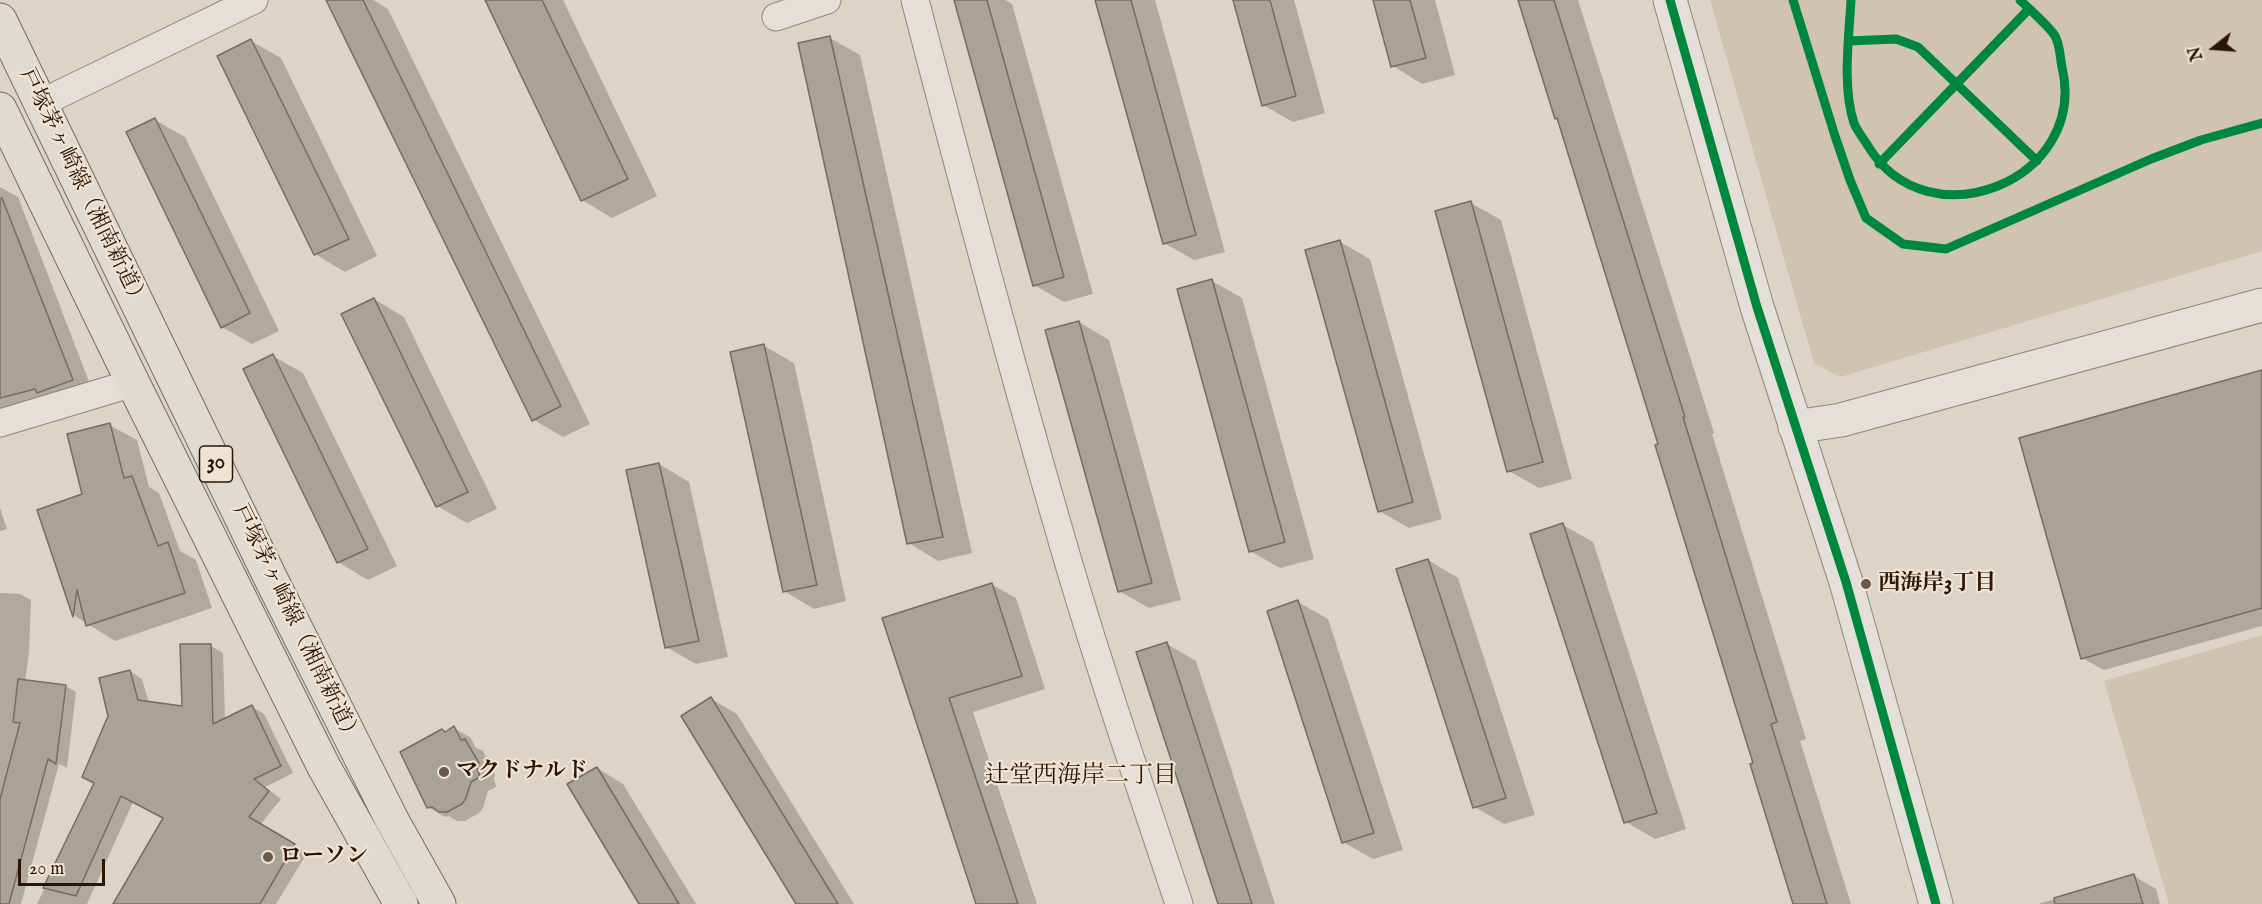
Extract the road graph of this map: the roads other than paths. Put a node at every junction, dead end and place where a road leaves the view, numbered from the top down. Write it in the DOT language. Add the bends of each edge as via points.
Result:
graph roads {
  1 [pos="254,0"];
  2 [pos="827,0"];
  3 [pos="915,0"];
  4 [pos="1671,0"];
  5 [pos="776,17"];
  6 [pos="0,20"];
  7 [pos="41,104"];
  8 [pos="0,109"];
  9 [pos="2262,305"];
  10 [pos="134,383"];
  11 [pos="0,423"];
  12 [pos="1795,427"];
  13 [pos="400,904"];
  14 [pos="439,904"];
  15 [pos="1179,904"];
  16 [pos="1936,904"];
  1 -- 7 [label="street"];
  2 -- 5 [label="street"];
  3 -- 15 [label="street" via="1059,531"];
  4 -- 12 [label="street" via="1756,306"];
  6 -- 7 [label="main road, 戸塚茅ヶ崎線（湘南新道） / 30"];
  7 -- 14 [label="main road, 戸塚茅ヶ崎線（湘南新道） / 30" via="271,579 392,820"];
  8 -- 10 [label="main road, 戸塚茅ヶ崎線（湘南新道） / 30"];
  9 -- 12 [label="street" via="1841,420"];
  10 -- 11 [label="street"];
  10 -- 13 [label="main road, 戸塚茅ヶ崎線（湘南新道） / 30" via="324,767"];
  12 -- 16 [label="street" via="1846,582"];
}
